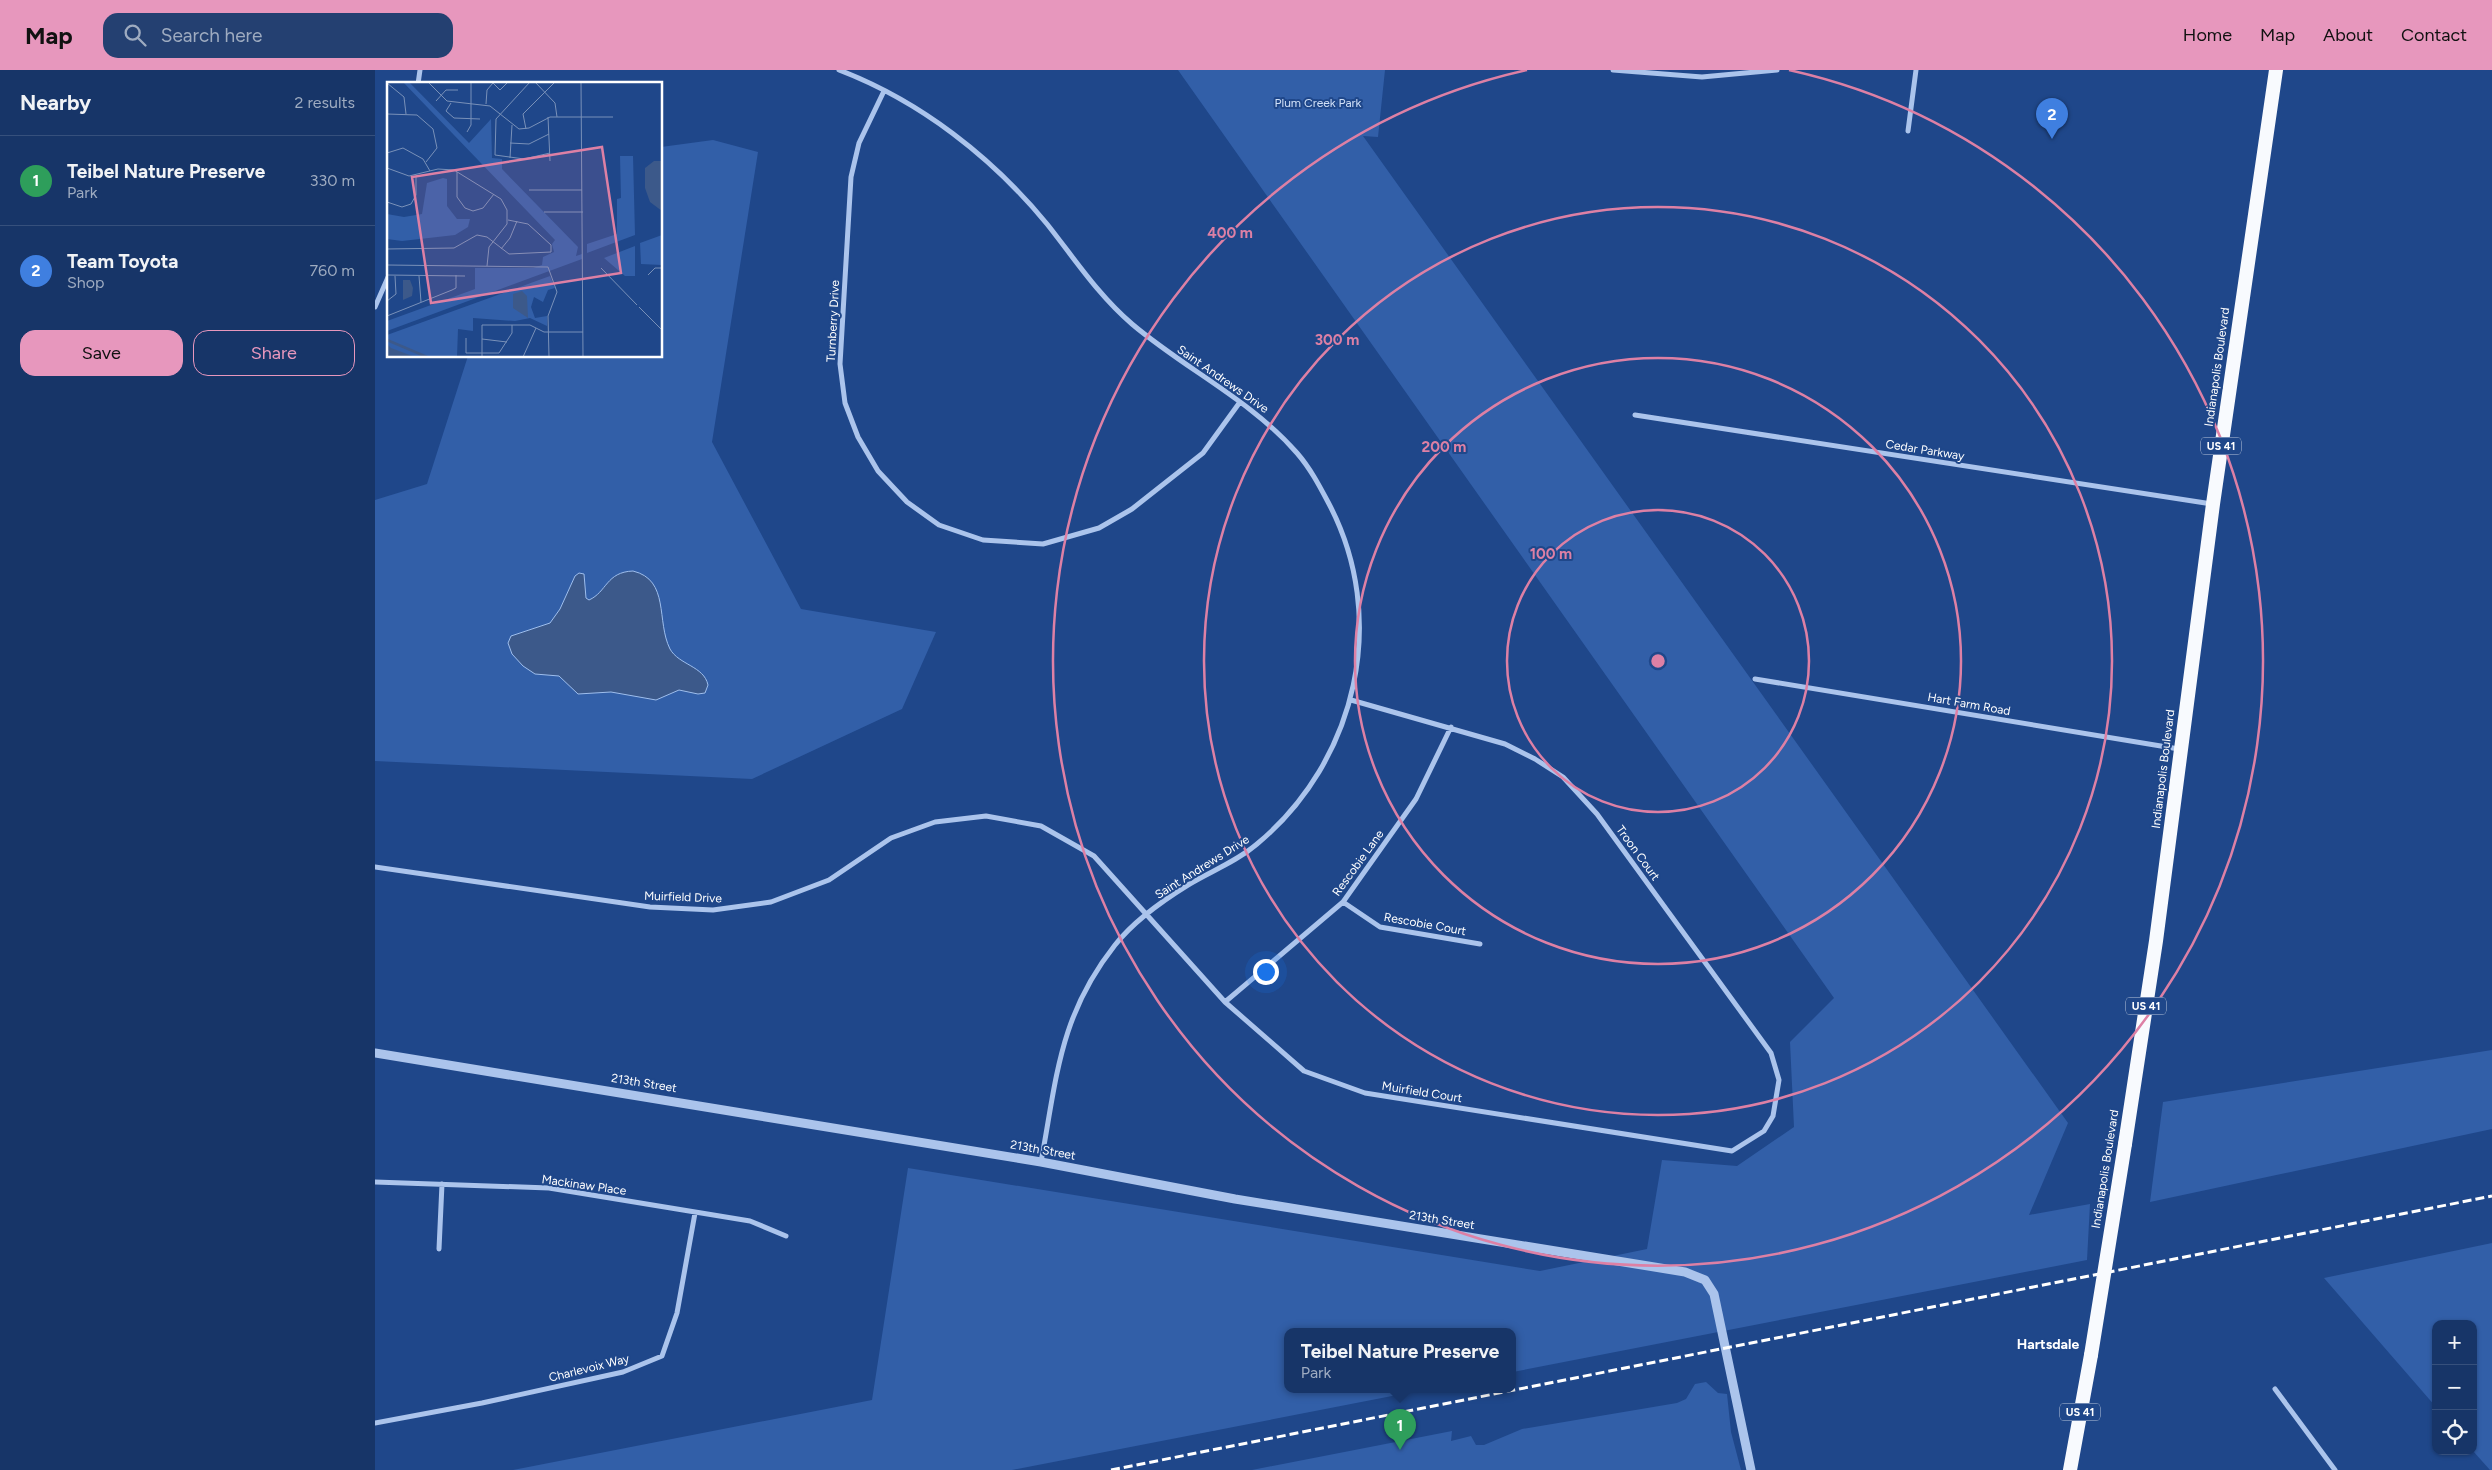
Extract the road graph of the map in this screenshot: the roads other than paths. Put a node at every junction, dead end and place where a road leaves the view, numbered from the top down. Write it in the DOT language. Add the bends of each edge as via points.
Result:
graph roads {
  1 [pos="839,70"];
  2 [pos="1613,70"];
  3 [pos="1777,70"];
  4 [pos="1916,70"];
  5 [pos="2276,70"];
  6 [pos="884,91"];
  7 [pos="1908,131"];
  8 [pos="387,280"];
  9 [pos="375,307"];
  10 [pos="1240,402"];
  11 [pos="1635,415"];
  12 [pos="2213,504"];
  13 [pos="1755,679"];
  14 [pos="1351,700"];
  15 [pos="1451,727"];
  16 [pos="2180,749"];
  17 [pos="375,867"];
  18 [pos="1343,902"];
  19 [pos="1147,914"];
  20 [pos="1480,944"];
  21 [pos="1225,1002"];
  22 [pos="375,1052"];
  23 [pos="1755,1136"];
  24 [pos="1041,1162"];
  25 [pos="375,1182"];
  26 [pos="442,1184"];
  27 [pos="695,1213"];
  28 [pos="786,1236"];
  29 [pos="439,1249"];
  30 [pos="2275,1389"];
  31 [pos="375,1423"];
  32 [pos="1751,1470"];
  33 [pos="2070,1470"];
  34 [pos="2335,1470"];
  1 -- 6 [label="street, Saint Andrews Drive"];
  2 -- 3 [label="street" via="1702,77"];
  4 -- 7 [label="street"];
  5 -- 12 [label="highway, Indianapolis Boulevard / US 41"];
  6 -- 10 [label="street, Saint Andrews Drive" via="949,129 989,163 1032,206 1084,272 1129,321 1183,364"];
  6 -- 10 [label="street, Turnberry Drive" via="859,143 851,177 840,364 845,403 858,437 878,471 907,502 939,525 983,540 1043,544 1099,528 1132,509 1203,453"];
  8 -- 9 [label="street"];
  10 -- 14 [label="street, Saint Andrews Drive" via="1280,434 1305,463 1342,531 1352,559 1360,616 1357,670"];
  11 -- 12 [label="street, Cedar Parkway"];
  12 -- 16 [label="highway, Indianapolis Boulevard / US 41"];
  13 -- 16 [label="street, Hart Farm Road"];
  14 -- 15 [label="street, Troon Court"];
  14 -- 19 [label="street, Saint Andrews Drive" via="1336,741 1317,774 1286,814 1257,844"];
  15 -- 18 [label="street, Rescobie Lane" via="1416,799"];
  15 -- 23 [label="street, Troon Court" via="1505,744 1535,760 1563,778 1597,814 1771,1053 1779,1080 1773,1116 1764,1130"];
  16 -- 33 [label="highway, Indianapolis Boulevard / US 41, bridge" via="2156,941"];
  17 -- 19 [label="street, Muirfield Drive" via="650,907 713,910 771,902 829,880 891,838 935,822 986,816 1041,826 1094,856"];
  18 -- 20 [label="street, Rescobie Court" via="1380,927"];
  18 -- 21 [label="street, Rescobie Lane"];
  19 -- 21 [label="street, Muirfield Court"];
  19 -- 24 [label="street, Saint Andrews Drive" via="1118,941 1102,963 1073,1016 1053,1083"];
  21 -- 23 [label="street, Muirfield Court" via="1304,1072 1365,1093 1732,1151"];
  22 -- 24 [label="street, 213th Street"];
  24 -- 32 [label="street, 213th Street" via="1235,1199 1685,1272 1705,1280 1717,1306"];
  25 -- 26 [label="street, Mackinaw Place"];
  26 -- 27 [label="street, Mackinaw Place" via="549,1188"];
  26 -- 29 [label="street"];
  27 -- 28 [label="street, Mackinaw Place" via="750,1220"];
  27 -- 31 [label="street, Charlevoix Way" via="677,1313 662,1356 623,1372"];
  30 -- 34 [label="street"];
}
